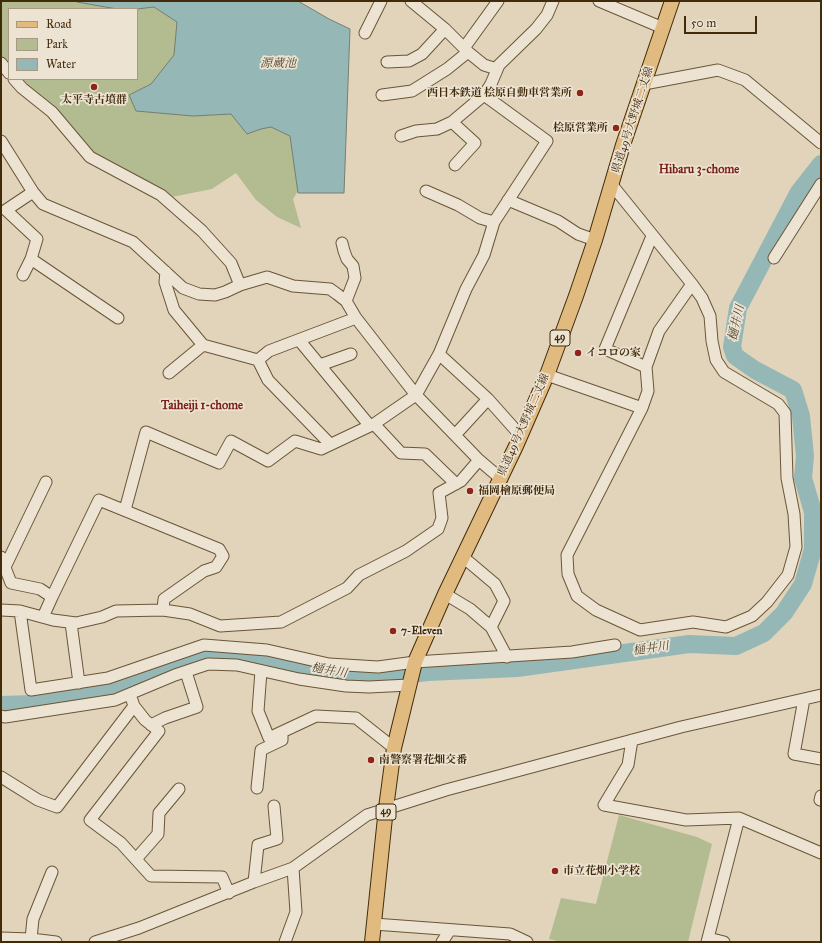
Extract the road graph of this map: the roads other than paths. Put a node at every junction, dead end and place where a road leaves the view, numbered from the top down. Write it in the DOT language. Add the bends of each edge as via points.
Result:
graph roads {
  1 [pos="381,1"];
  2 [pos="411,1"];
  3 [pos="498,1"];
  4 [pos="552,1"];
  5 [pos="599,1"];
  6 [pos="672,1"];
  7 [pos="662,28"];
  8 [pos="445,30"];
  9 [pos="365,33"];
  10 [pos="466,50"];
  11 [pos="387,62"];
  12 [pos="1,63"];
  13 [pos="497,69"];
  14 [pos="8,72"];
  15 [pos="15,80"];
  16 [pos="644,84"];
  17 [pos="382,95"];
  18 [pos="484,95"];
  19 [pos="452,122"];
  20 [pos="401,136"];
  21 [pos="1,141"];
  22 [pos="821,143"];
  23 [pos="455,165"];
  24 [pos="821,184"];
  25 [pos="612,185"];
  26 [pos="426,191"];
  27 [pos="33,192"];
  28 [pos="508,200"];
  29 [pos="3,210"];
  30 [pos="494,222"];
  31 [pos="652,236"];
  32 [pos="595,240"];
  33 [pos="342,243"];
  34 [pos="774,258"];
  35 [pos="31,259"];
  36 [pos="166,272"];
  37 [pos="22,274"];
  38 [pos="692,284"];
  39 [pos="240,285"];
  40 [pos="346,301"];
  41 [pos="118,318"];
  42 [pos="356,318"];
  43 [pos="299,340"];
  44 [pos="203,345"];
  45 [pos="351,354"];
  46 [pos="439,354"];
  47 [pos="258,360"];
  48 [pos="320,365"];
  49 [pos="646,367"];
  50 [pos="169,374"];
  51 [pos="547,375"];
  52 [pos="416,395"];
  53 [pos="488,399"];
  54 [pos="642,408"];
  55 [pos="372,425"];
  56 [pos="455,435"];
  57 [pos="520,435"];
  58 [pos="330,444"];
  59 [pos="479,460"];
  60 [pos="500,478"];
  61 [pos="46,482"];
  62 [pos="456,484"];
  63 [pos="125,510"];
  64 [pos="463,558"];
  65 [pos="3,562"];
  66 [pos="445,594"];
  67 [pos="52,597"];
  68 [pos="1,610"];
  69 [pos="163,610"];
  70 [pos="20,611"];
  71 [pos="43,617"];
  72 [pos="71,623"];
  73 [pos="491,627"];
  74 [pos="615,645"];
  75 [pos="507,657"];
  76 [pos="415,662"];
  77 [pos="261,671"];
  78 [pos="186,672"];
  79 [pos="79,683"];
  80 [pos="409,684"];
  81 [pos="130,694"];
  82 [pos="821,695"];
  83 [pos="804,699"];
  84 [pos="134,706"];
  85 [pos="1,716"];
  86 [pos="151,725"];
  87 [pos="282,732"];
  88 [pos="632,740"];
  89 [pos="394,748"];
  90 [pos="821,759"];
  91 [pos="1,777"];
  92 [pos="179,788"];
  93 [pos="257,788"];
  94 [pos="274,806"];
  95 [pos="386,808"];
  96 [pos="739,818"];
  97 [pos="821,853"];
  98 [pos="136,859"];
  99 [pos="293,868"];
  100 [pos="52,872"];
  101 [pos="254,882"];
  102 [pos="229,893"];
  103 [pos="374,924"];
  104 [pos="450,930"];
  105 [pos="1,938"];
  106 [pos="504,938"];
  107 [pos="31,939"];
  108 [pos="708,940"];
  109 [pos="56,942"];
  110 [pos="95,942"];
  111 [pos="285,942"];
  112 [pos="372,942"];
  113 [pos="442,942"];
  114 [pos="527,942"];
  115 [pos="724,942"];
  1 -- 9 [label="street"];
  2 -- 8 [label="street"];
  3 -- 10 [label="street"];
  4 -- 13 [label="street" via="544,20"];
  5 -- 7 [label="street"];
  6 -- 7 [label="main road, 県道49号大野城二丈線 / 49"];
  7 -- 16 [label="main road, 県道49号大野城二丈線 / 49"];
  8 -- 10 [label="street"];
  8 -- 11 [label="street" via="422,54 409,61"];
  10 -- 13 [label="street" via="484,65"];
  10 -- 17 [label="street" via="447,69 412,92"];
  12 -- 14 [label="street"];
  13 -- 18 [label="street"];
  15 -- 39 [label="street" via="52,112 90,157 161,195 202,231 231,263"];
  16 -- 22 [label="street" via="718,70 745,80"];
  16 -- 25 [label="main road, 県道49号大野城二丈線 / 49"];
  18 -- 19 [label="street"];
  18 -- 28 [label="street" via="547,141"];
  19 -- 20 [label="street" via="437,129 416,131"];
  19 -- 23 [label="street" via="475,142"];
  21 -- 27 [label="street"];
  24 -- 34 [label="street"];
  25 -- 31 [label="street"];
  25 -- 32 [label="main road, 県道49号大野城二丈線 / 49"];
  26 -- 30 [label="street" via="480,218"];
  27 -- 29 [label="street"];
  27 -- 36 [label="street" via="43,204 133,242"];
  28 -- 30 [label="street"];
  28 -- 32 [label="street"];
  29 -- 35 [label="street" via="37,239"];
  30 -- 46 [label="street" via="484,254 466,289"];
  31 -- 38 [label="street"];
  31 -- 49 [label="street" via="605,349"];
  32 -- 51 [label="main road, 県道49号大野城二丈線 / 49"];
  33 -- 40 [label="street" via="355,278"];
  35 -- 37 [label="street"];
  35 -- 41 [label="street"];
  36 -- 39 [label="street" via="183,288 199,294 215,295"];
  36 -- 44 [label="street" via="164,282 174,310"];
  38 -- 49 [label="street" via="659,331"];
  38 -- 54 [label="street" via="710,316 716,360 724,372 778,404 785,413 787,478 794,514 796,547 788,576 752,616 726,627 693,622 640,630 596,610 577,596 568,574 567,555"];
  39 -- 40 [label="street" via="267,277 293,286 330,289"];
  40 -- 42 [label="street"];
  42 -- 43 [label="street"];
  42 -- 52 [label="street"];
  43 -- 47 [label="street" via="269,352"];
  43 -- 48 [label="street"];
  44 -- 47 [label="street"];
  44 -- 50 [label="street"];
  45 -- 48 [label="street"];
  46 -- 52 [label="street"];
  46 -- 53 [label="street"];
  47 -- 58 [label="street" via="268,380"];
  48 -- 55 [label="street"];
  49 -- 54 [label="street" via="648,391"];
  51 -- 54 [label="street"];
  51 -- 57 [label="main road, 県道49号大野城二丈線 / 49"];
  52 -- 55 [label="street"];
  52 -- 56 [label="street"];
  53 -- 56 [label="street"];
  53 -- 57 [label="street"];
  55 -- 58 [label="street"];
  55 -- 62 [label="street" via="401,453 425,454"];
  56 -- 59 [label="street"];
  57 -- 60 [label="main road, 県道49号大野城二丈線 / 49"];
  58 -- 63 [label="street" via="321,448 294,441 268,461 231,440 218,463 146,432"];
  59 -- 60 [label="street"];
  59 -- 62 [label="street" via="461,482"];
  60 -- 64 [label="main road, 県道49号大野城二丈線 / 49"];
  61 -- 65 [label="street"];
  62 -- 69 [label="street" via="439,493 442,518 438,530 406,552 359,575 347,588 281,622 220,626 190,614"];
  63 -- 67 [label="street" via="99,500"];
  63 -- 69 [label="street" via="220,549 223,556 216,567 204,571 164,599"];
  64 -- 66 [label="main road, 県道49号大野城二丈線 / 49"];
  64 -- 73 [label="street" via="495,584 504,601"];
  65 -- 67 [label="street" via="11,583 40,589"];
  66 -- 73 [label="street" via="470,609"];
  66 -- 76 [label="main road, 県道49号大野城二丈線 / 49"];
  67 -- 71 [label="street"];
  68 -- 70 [label="street"];
  69 -- 72 [label="street" via="116,611 102,617"];
  70 -- 71 [label="street"];
  70 -- 79 [label="street" via="31,690"];
  71 -- 72 [label="street"];
  72 -- 79 [label="street"];
  73 -- 75 [label="street"];
  74 -- 75 [label="street" via="572,652"];
  75 -- 76 [label="street"];
  76 -- 79 [label="street" via="378,667 329,664 267,650 204,645 108,678"];
  76 -- 80 [label="main road, 県道49号大野城二丈線 / 49"];
  77 -- 78 [label="street" via="237,665 208,664"];
  77 -- 80 [label="street" via="346,686"];
  77 -- 87 [label="street" via="258,710 270,738"];
  78 -- 81 [label="street"];
  78 -- 86 [label="street" via="197,706"];
  80 -- 89 [label="main road, 県道49号大野城二丈線 / 49"];
  81 -- 84 [label="street"];
  81 -- 85 [label="street" via="115,700"];
  82 -- 83 [label="street"];
  83 -- 88 [label="street"];
  83 -- 90 [label="street" via="794,754"];
  84 -- 86 [label="street"];
  84 -- 91 [label="street" via="57,807 38,800"];
  86 -- 98 [label="street" via="159,732 90,820 121,843"];
  87 -- 89 [label="street" via="316,716 356,718"];
  87 -- 93 [label="street" via="282,740 261,750"];
  88 -- 95 [label="street"];
  88 -- 96 [label="street" via="628,766 604,804 686,820"];
  89 -- 95 [label="main road, 県道49号大野城二丈線 / 49"];
  92 -- 98 [label="street" via="159,813 158,834"];
  94 -- 101 [label="street" via="277,839 258,845"];
  95 -- 99 [label="street" via="367,815"];
  95 -- 103 [label="main road, 県道49号大野城二丈線 / 49"];
  96 -- 97 [label="street"];
  96 -- 108 [label="street"];
  98 -- 102 [label="street" via="151,876 222,877"];
  99 -- 101 [label="street"];
  99 -- 111 [label="street" via="296,912"];
  100 -- 107 [label="street" via="33,919"];
  101 -- 102 [label="street"];
  102 -- 110 [label="street"];
  103 -- 104 [label="street"];
  103 -- 112 [label="main road, 県道49号大野城二丈線 / 49"];
  104 -- 106 [label="street"];
  104 -- 113 [label="street"];
  105 -- 107 [label="street"];
  106 -- 114 [label="street" via="510,934"];
  107 -- 109 [label="street"];
  108 -- 115 [label="street"];
}
